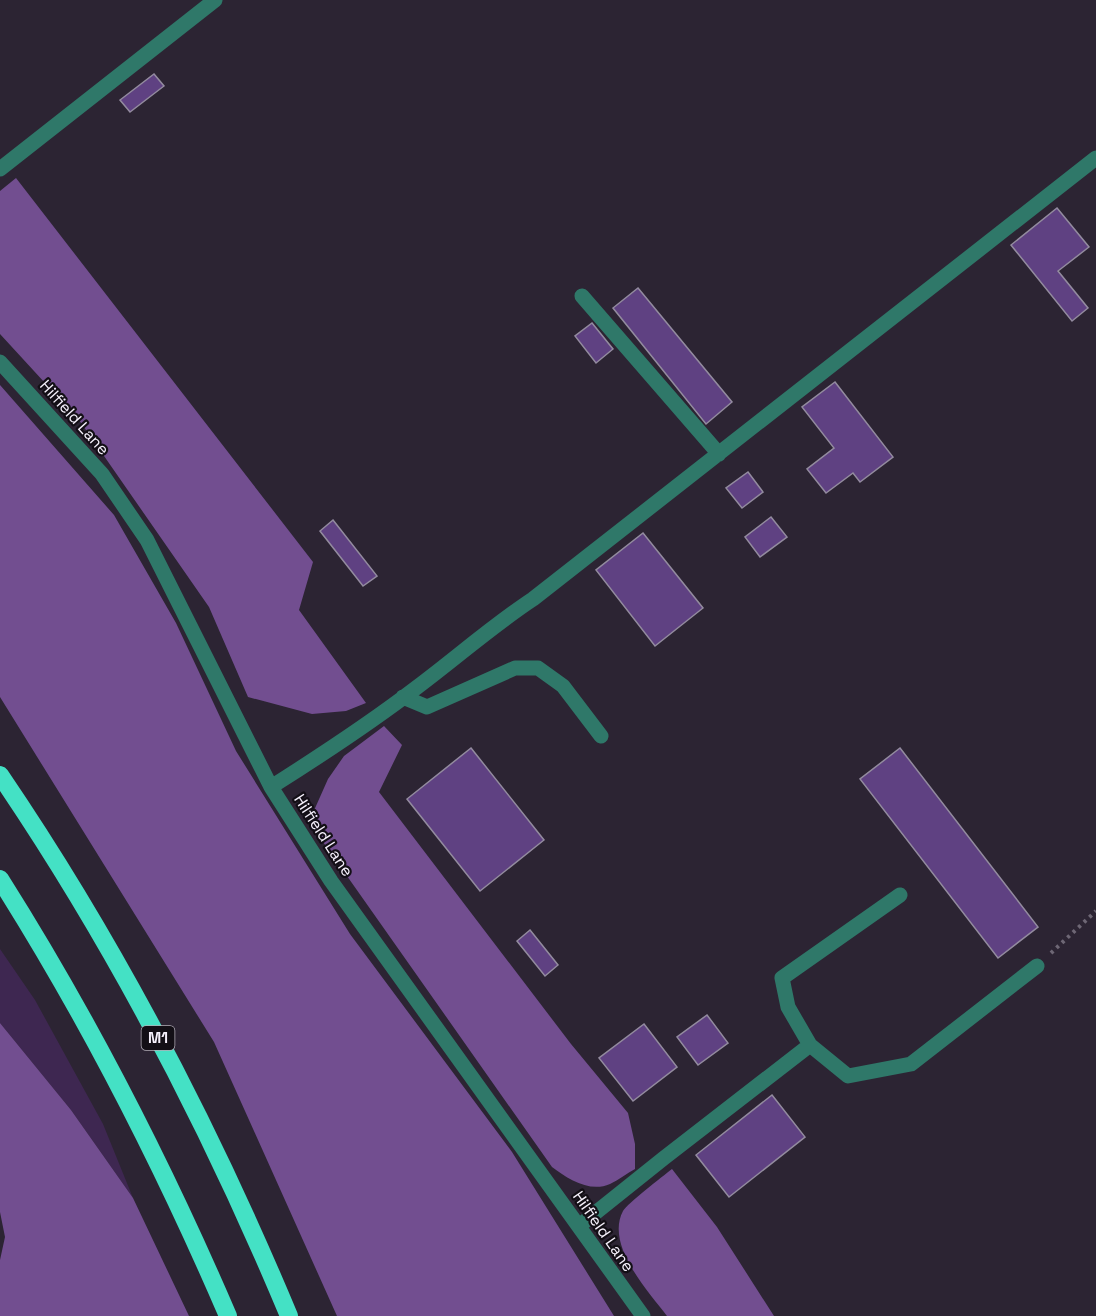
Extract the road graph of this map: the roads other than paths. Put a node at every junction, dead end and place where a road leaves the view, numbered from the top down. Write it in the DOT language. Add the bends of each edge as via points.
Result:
graph roads {
  1 [pos="215,0"];
  2 [pos="1096,159"];
  3 [pos="0,169"];
  4 [pos="582,296"];
  5 [pos="0,362"];
  6 [pos="719,454"];
  7 [pos="403,697"];
  8 [pos="601,736"];
  9 [pos="0,775"];
  10 [pos="271,787"];
  11 [pos="0,879"];
  12 [pos="900,895"];
  13 [pos="1037,966"];
  14 [pos="810,1045"];
  15 [pos="579,1226"];
  16 [pos="228,1316"];
  17 [pos="289,1316"];
  18 [pos="643,1316"];
  1 -- 3 [label="street"];
  2 -- 6 [label="street"];
  4 -- 6 [label="street"];
  5 -- 10 [label="street, Hilfield Lane" via="102,474 147,540"];
  6 -- 7 [label="street"];
  7 -- 8 [label="street" via="428,707 515,668 538,668 564,686"];
  7 -- 10 [label="street" via="341,743"];
  9 -- 17 [label="highway, M1" via="84,906 138,1000 201,1120"];
  10 -- 15 [label="street, Hilfield Lane" via="331,881"];
  11 -- 16 [label="highway" via="87,1025 138,1122"];
  12 -- 14 [label="street" via="782,978 788,1008"];
  13 -- 14 [label="street" via="911,1064 848,1076"];
  14 -- 15 [label="street"];
  15 -- 18 [label="street, Hilfield Lane"];
}
